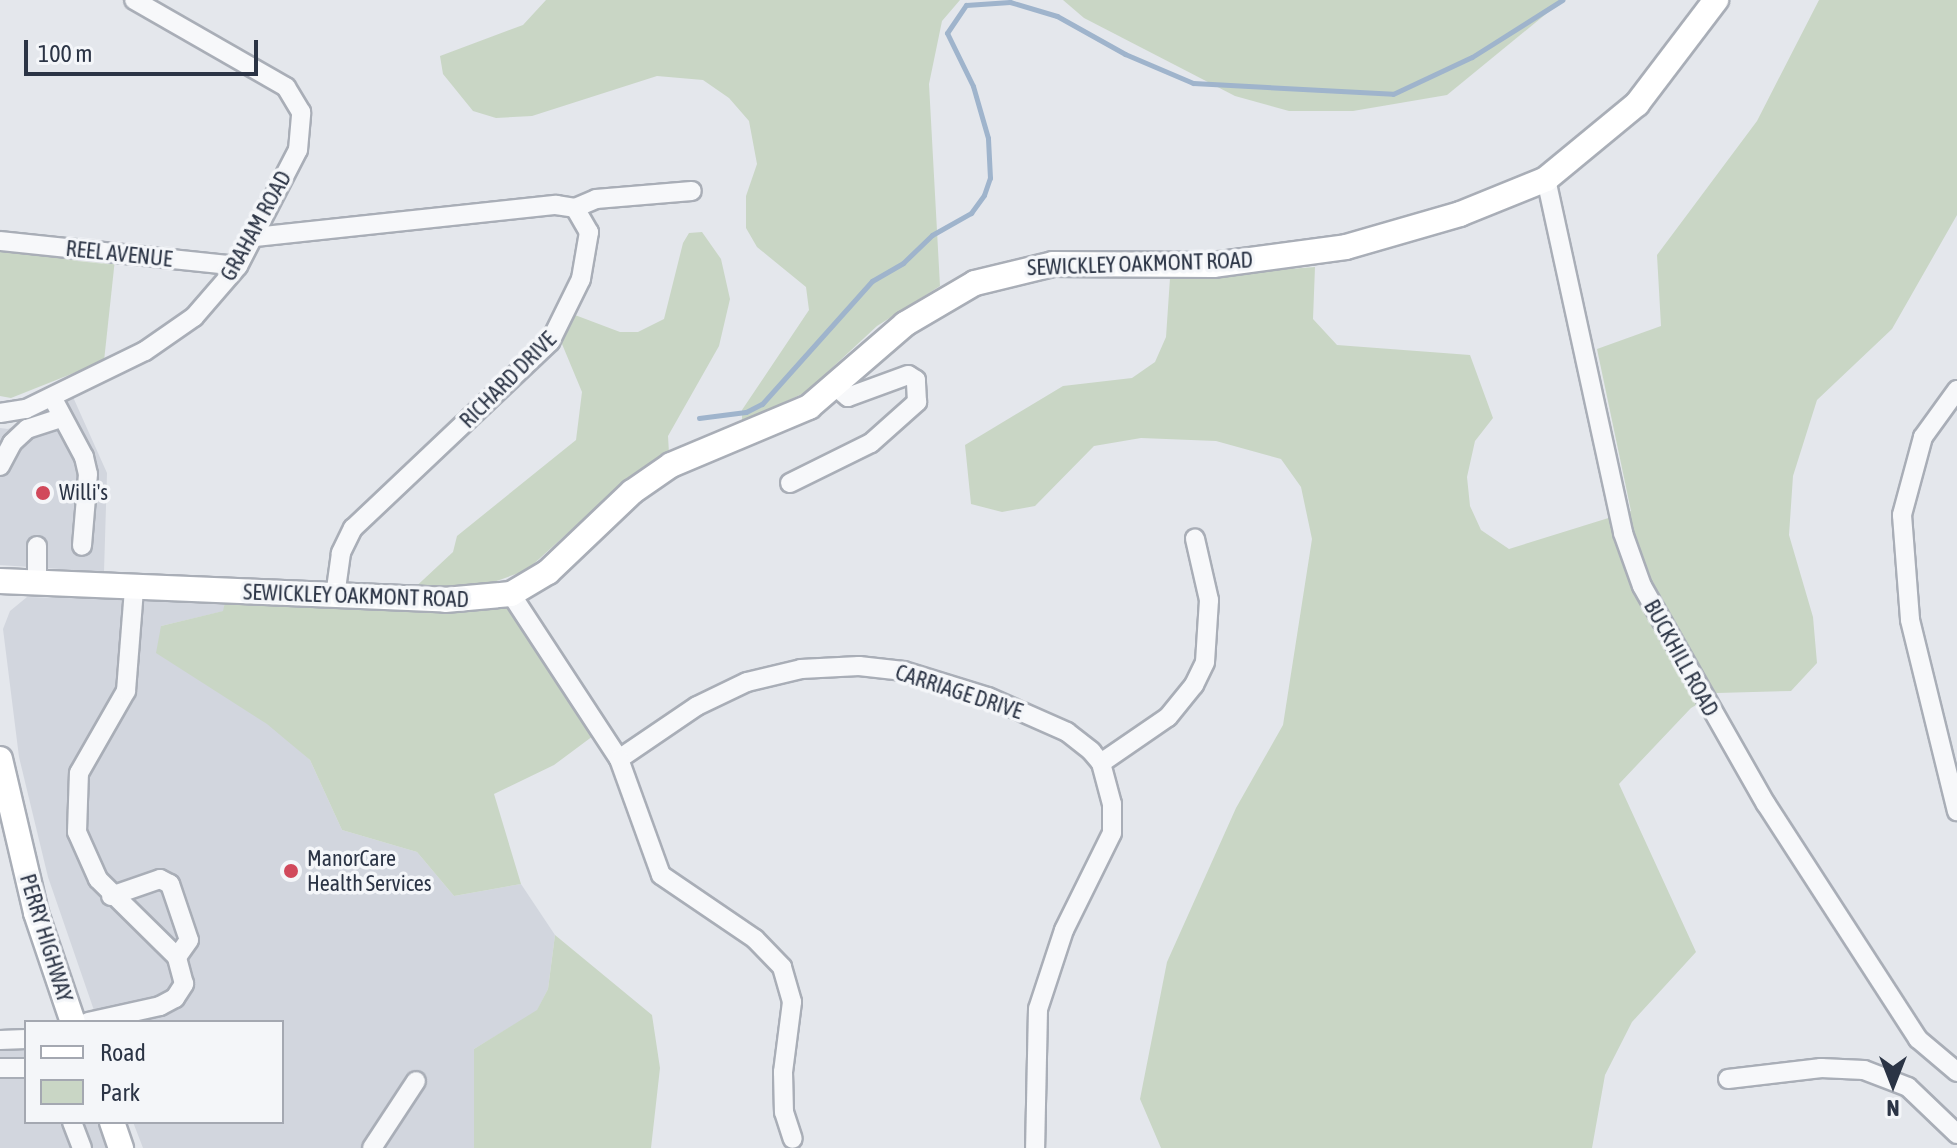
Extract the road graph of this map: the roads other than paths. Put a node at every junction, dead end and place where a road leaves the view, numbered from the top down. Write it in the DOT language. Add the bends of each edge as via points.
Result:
graph roads {
  1 [pos="134,0"];
  2 [pos="1716,0"];
  3 [pos="1546,179"];
  4 [pos="692,191"];
  5 [pos="575,208"];
  6 [pos="255,237"];
  7 [pos="0,241"];
  8 [pos="238,266"];
  9 [pos="835,386"];
  10 [pos="1957,390"];
  11 [pos="52,397"];
  12 [pos="0,413"];
  13 [pos="60,418"];
  14 [pos="0,466"];
  15 [pos="790,483"];
  16 [pos="1195,539"];
  17 [pos="37,546"];
  18 [pos="82,546"];
  19 [pos="0,581"];
  20 [pos="37,585"];
  21 [pos="134,589"];
  22 [pos="511,594"];
  23 [pos="335,596"];
  24 [pos="0,759"];
  25 [pos="619,759"];
  26 [pos="1101,763"];
  27 [pos="1957,811"];
  28 [pos="111,896"];
  29 [pos="177,957"];
  30 [pos="72,1020"];
  31 [pos="95,1020"];
  32 [pos="24,1039"];
  33 [pos="0,1040"];
  34 [pos="0,1068"];
  35 [pos="24,1068"];
  36 [pos="1957,1072"];
  37 [pos="1728,1079"];
  38 [pos="416,1081"];
  39 [pos="73,1124"];
  40 [pos="113,1124"];
  41 [pos="1957,1134"];
  42 [pos="793,1139"];
  43 [pos="82,1148"];
  44 [pos="121,1148"];
  45 [pos="372,1148"];
  46 [pos="1035,1148"];
  1 -- 6 [label="street, GRAHAM ROAD" via="191,38 278,81 298,103 298,150"];
  2 -- 3 [label="main road, SEWICKLEY OAKMONT ROAD" via="1637,104"];
  3 -- 9 [label="main road, SEWICKLEY OAKMONT ROAD" via="1460,214 1331,250 1213,265 1053,264 1008,272 923,311"];
  3 -- 36 [label="street, BUCKHILL ROAD" via="1623,533 1642,586 1722,735 1781,828 1918,1039"];
  4 -- 5 [label="street" via="596,199"];
  5 -- 6 [label="street" via="556,205"];
  5 -- 23 [label="street, RICHARD DRIVE" via="587,224 588,255 557,332 353,528 341,553"];
  6 -- 8 [label="street, GRAHAM ROAD"];
  7 -- 8 [label="street, REEL AVENUE"];
  8 -- 11 [label="street, GRAHAM ROAD" via="179,329"];
  9 -- 15 [label="street" via="848,397 908,375 916,380 917,402 871,443"];
  9 -- 22 [label="main road, SEWICKLEY OAKMONT ROAD" via="778,424 671,465 632,492 548,572"];
  10 -- 27 [label="street" via="1932,420 1915,459 1902,515 1902,545 1919,666"];
  11 -- 12 [label="street, GRAHAM ROAD" via="14,413"];
  11 -- 13 [label="street"];
  13 -- 14 [label="street" via="27,429"];
  13 -- 18 [label="street" via="84,457 88,474"];
  16 -- 26 [label="street" via="1209,600 1205,662 1168,717"];
  17 -- 20 [label="street"];
  19 -- 20 [label="main road, SEWICKLEY OAKMONT ROAD"];
  20 -- 21 [label="main road, SEWICKLEY OAKMONT ROAD"];
  21 -- 23 [label="main road, SEWICKLEY OAKMONT ROAD"];
  21 -- 28 [label="street" via="126,691 79,773 76,802 84,857"];
  22 -- 23 [label="main road, SEWICKLEY OAKMONT ROAD" via="465,600"];
  22 -- 25 [label="street"];
  24 -- 30 [label="main road, PERRY HIGHWAY" via="25,874"];
  25 -- 26 [label="street, CARRIAGE DRIVE" via="697,706 747,682 801,669 859,666 904,671 988,697 1067,732"];
  25 -- 42 [label="street" via="661,875 755,939 782,967 792,1002 783,1072 784,1112"];
  26 -- 46 [label="street" via="1112,804 1112,833 1064,930 1038,1009"];
  28 -- 29 [label="street"];
  28 -- 29 [label="street" via="160,879 170,884 189,940"];
  29 -- 31 [label="street" via="185,977 175,998"];
  32 -- 33 [label="street"];
  34 -- 35 [label="street"];
  37 -- 41 [label="street" via="1821,1068 1864,1070 1908,1087"];
  38 -- 45 [label="street"];
  39 -- 43 [label="street"];
  40 -- 44 [label="main road"];
}
